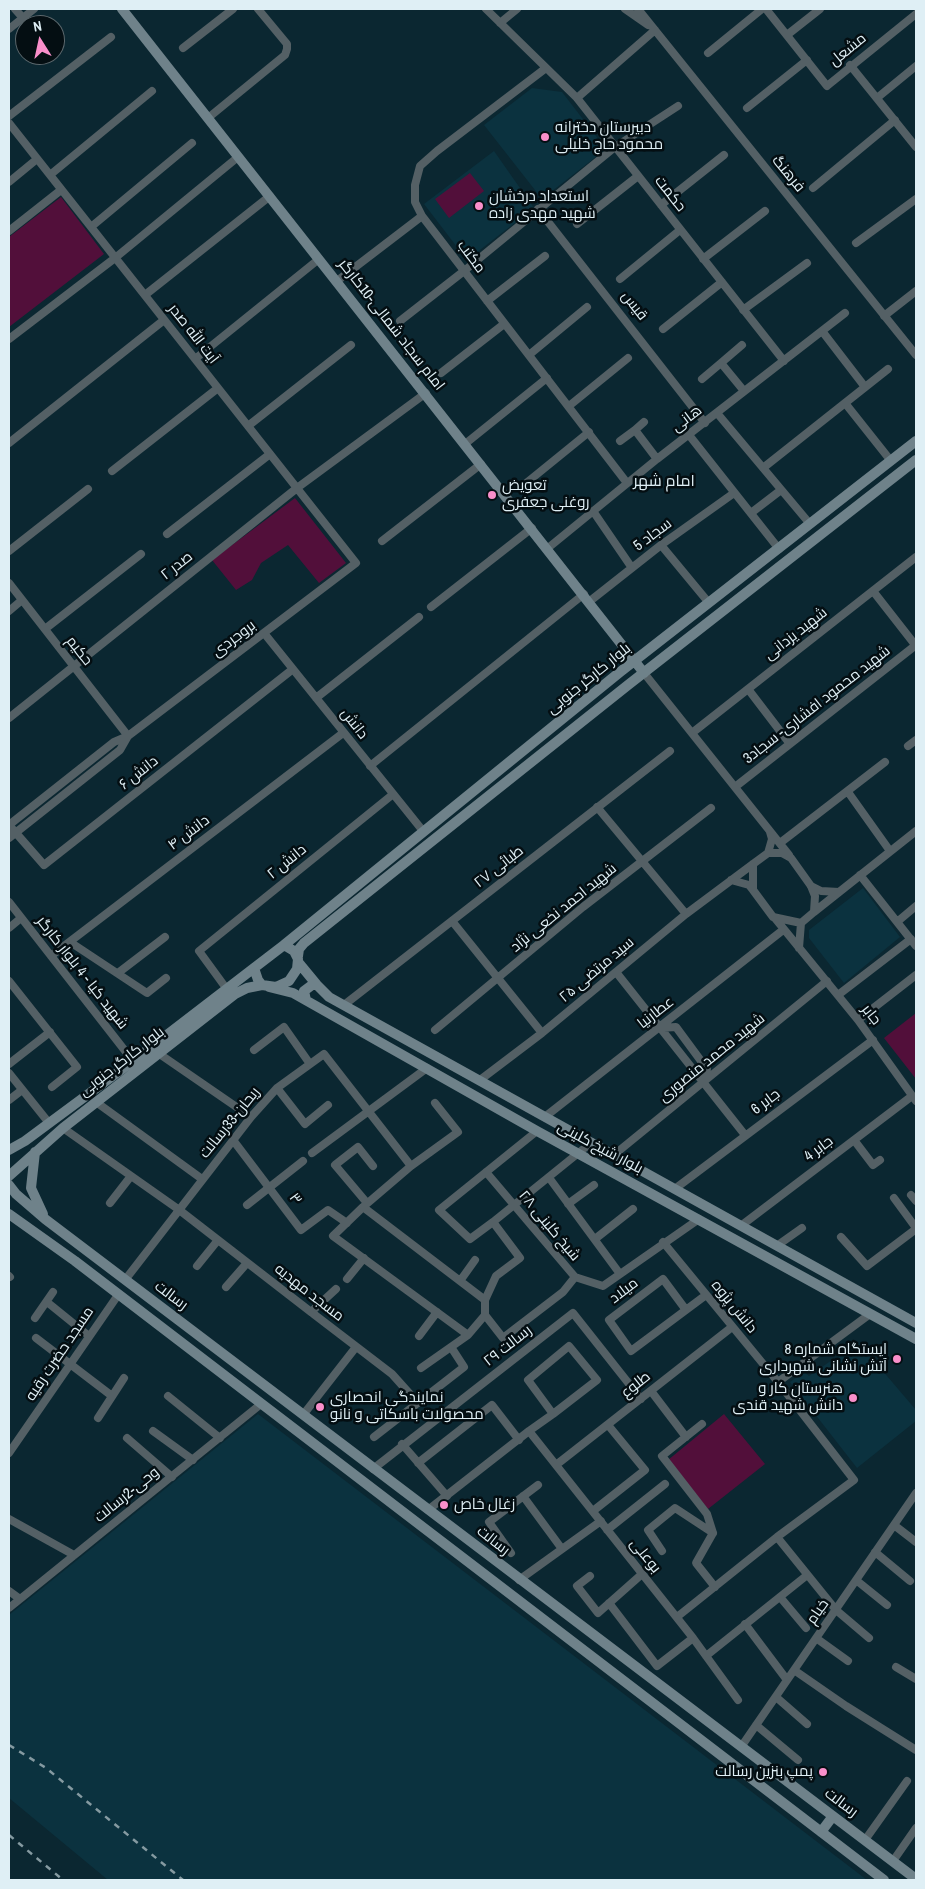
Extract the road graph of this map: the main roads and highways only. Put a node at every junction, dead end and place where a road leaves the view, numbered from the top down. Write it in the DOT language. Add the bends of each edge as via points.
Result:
graph roads {
  1 [pos="122,9"];
  2 [pos="916,441"];
  3 [pos="916,460"];
  4 [pos="635,661"];
  5 [pos="644,673"];
  6 [pos="284,945"];
  7 [pos="298,959"];
  8 [pos="254,968"];
  9 [pos="317,985"];
  10 [pos="266,986"];
  11 [pos="306,1000"];
  12 [pos="9,1150"];
  13 [pos="35,1152"];
  14 [pos="9,1176"];
  15 [pos="9,1184"];
  16 [pos="9,1189"];
  17 [pos="26,1202"];
  18 [pos="12,1215"];
  19 [pos="45,1220"];
  20 [pos="880,1302"];
  21 [pos="870,1314"];
  22 [pos="916,1323"];
  23 [pos="916,1339"];
  24 [pos="519,1580"];
  25 [pos="509,1593"];
  26 [pos="833,1816"];
  27 [pos="821,1832"];
  28 [pos="916,1879"];
  29 [pos="884,1880"];
  1 -- 4 [label="main road, امام سجاد شمالی-10کارگر"];
  2 -- 4 [label="main road, بلوار کارگر جنوبی"];
  3 -- 5 [label="main road, بلوار کارگر جنوبی"];
  4 -- 5 [label="main road, امام سجاد شمالی-10کارگر"];
  4 -- 6 [label="main road, بلوار کارگر جنوبی"];
  5 -- 7 [label="main road, بلوار کارگر جنوبی" via="304,943 299,949"];
  6 -- 7 [label="main road"];
  6 -- 8 [label="main road"];
  7 -- 9 [label="main road, بلوار شیخ کلینی"];
  7 -- 10 [label="main road" via="297,969 289,981 276,987"];
  8 -- 10 [label="main road" via="258,980"];
  8 -- 12 [label="main road, بلوار کارگر جنوبی"];
  9 -- 11 [label="main road" via="307,987"];
  9 -- 20 [label="main road, بلوار شیخ کلینی" via="344,1005"];
  10 -- 11 [label="main road, بلوار شیخ کلینی"];
  10 -- 13 [label="main road, بلوار کارگر جنوبی" via="247,988 235,994"];
  11 -- 21 [label="main road, بلوار شیخ کلینی"];
  13 -- 14 [label="main road, بلوار کارگر جنوبی"];
  13 -- 19 [label="main road" via="31,1188"];
  15 -- 16 [label="main road"];
  15 -- 17 [label="main road, رسالت"];
  17 -- 18 [label="main road" via="16,1206"];
  17 -- 19 [label="main road, رسالت"];
  18 -- 25 [label="main road, رسالت"];
  19 -- 24 [label="main road, رسالت"];
  20 -- 21 [label="main road"];
  20 -- 22 [label="main road, بلوار شیخ کلینی"];
  21 -- 23 [label="main road, بلوار شیخ کلینی"];
  24 -- 25 [label="main road"];
  24 -- 26 [label="main road, رسالت"];
  25 -- 27 [label="main road, رسالت"];
  26 -- 27 [label="main road"];
  26 -- 28 [label="main road, رسالت"];
  27 -- 29 [label="main road, رسالت"];
}
